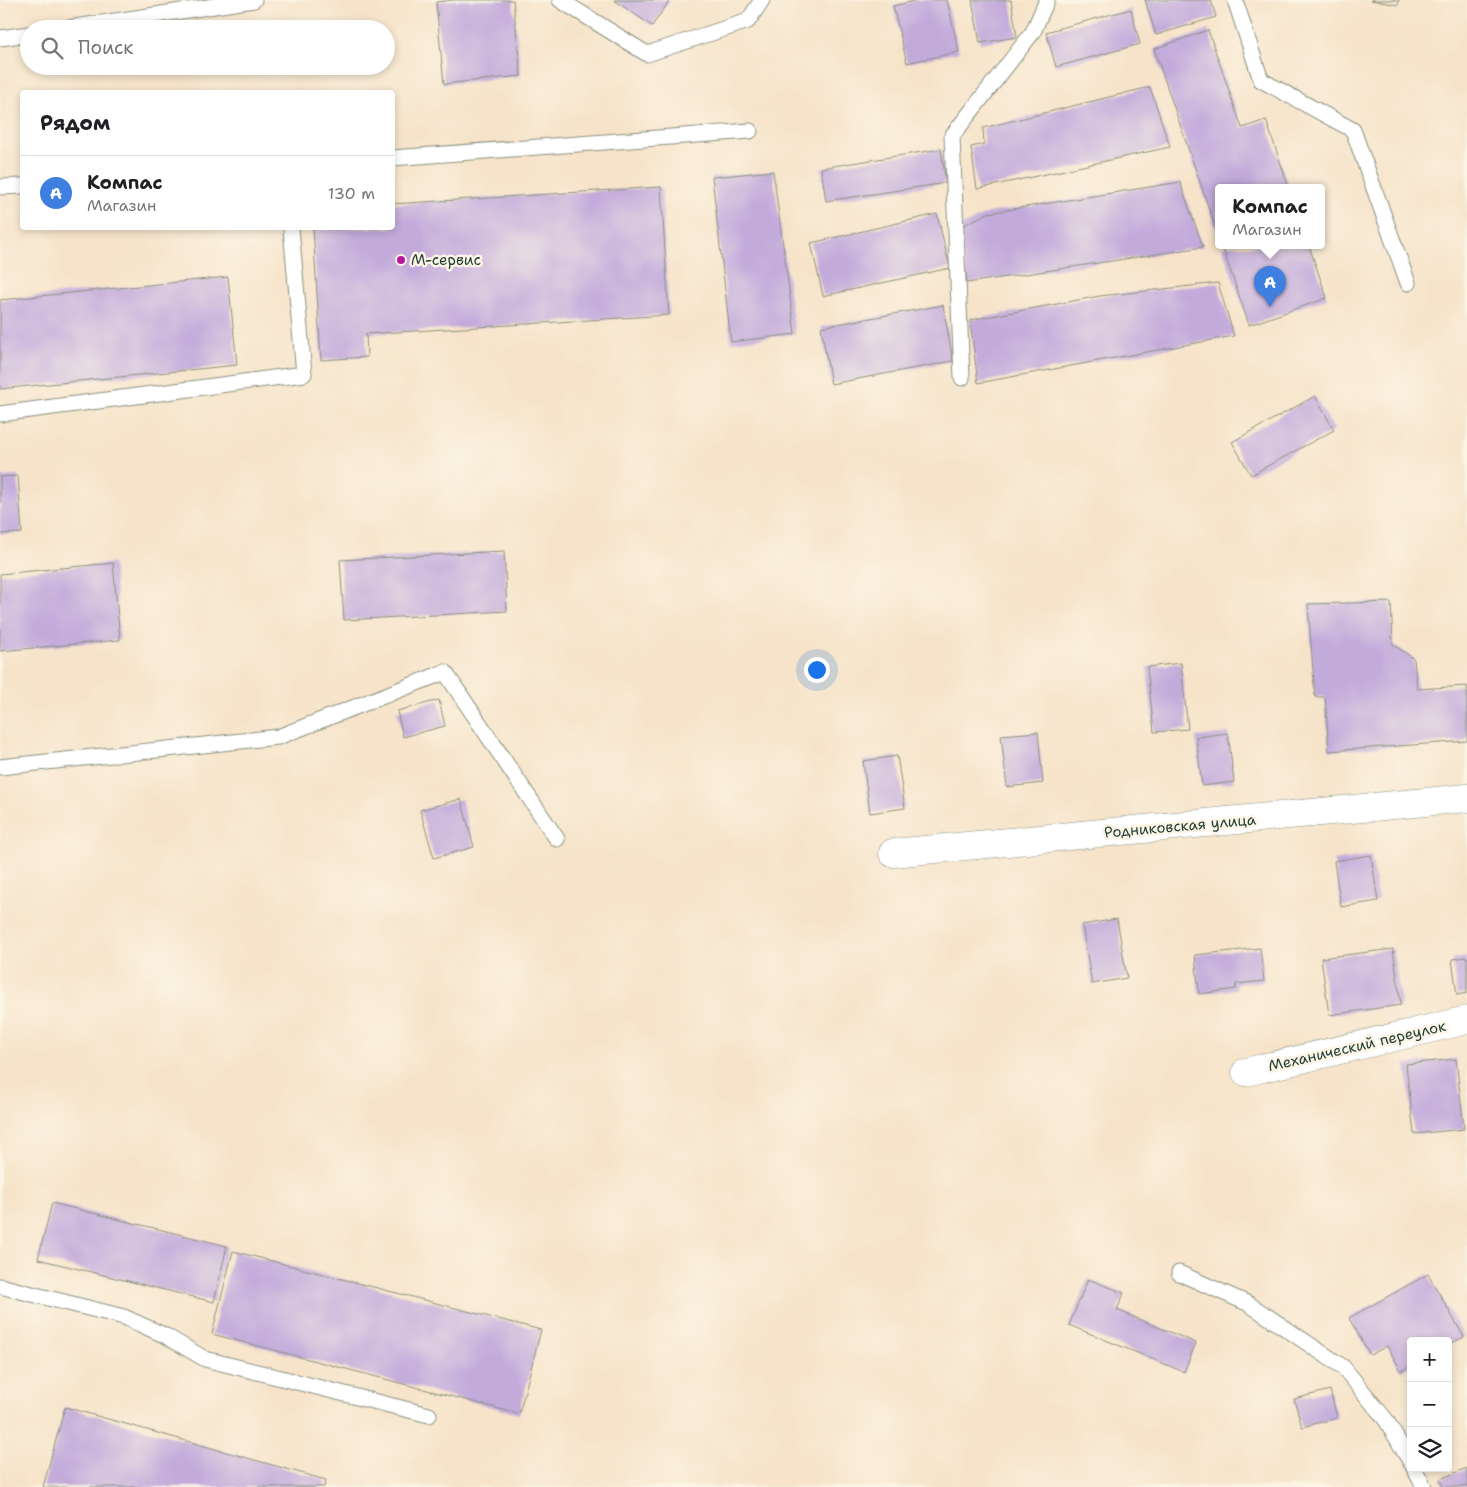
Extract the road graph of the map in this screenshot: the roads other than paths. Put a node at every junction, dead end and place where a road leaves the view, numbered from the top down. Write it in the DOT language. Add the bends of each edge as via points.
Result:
graph roads {
  1 [pos="254,0"];
  2 [pos="560,0"];
  3 [pos="762,0"];
  4 [pos="1047,0"];
  5 [pos="1235,0"];
  6 [pos="122,20"];
  7 [pos="20,35"];
  8 [pos="0,38"];
  9 [pos="750,131"];
  10 [pos="395,158"];
  11 [pos="20,186"];
  12 [pos="0,187"];
  13 [pos="291,230"];
  14 [pos="1408,283"];
  15 [pos="962,378"];
  16 [pos="0,414"];
  17 [pos="0,767"];
  18 [pos="1467,798"];
  19 [pos="557,839"];
  20 [pos="893,853"];
  21 [pos="1467,1020"];
  22 [pos="1246,1072"];
  23 [pos="1179,1273"];
  24 [pos="0,1286"];
  25 [pos="429,1415"];
  26 [pos="1407,1456"];
  27 [pos="1416,1472"];
  28 [pos="1424,1487"];
  1 -- 6 [label="lane"];
  2 -- 3 [label="lane" via="647,54 748,21"];
  4 -- 15 [label="lane" via="1033,32 952,136"];
  5 -- 14 [label="lane" via="1261,80 1353,130"];
  7 -- 8 [label="lane"];
  9 -- 10 [label="lane"];
  11 -- 12 [label="lane"];
  13 -- 16 [label="lane" via="304,374"];
  17 -- 19 [label="lane" via="278,737 445,672"];
  18 -- 20 [label="street, Родниковская улица"];
  21 -- 22 [label="street, Механический переулок"];
  23 -- 26 [label="lane" via="1249,1304 1342,1367 1386,1420"];
  24 -- 25 [label="lane" via="124,1317 205,1359"];
  27 -- 28 [label="lane"];
}
